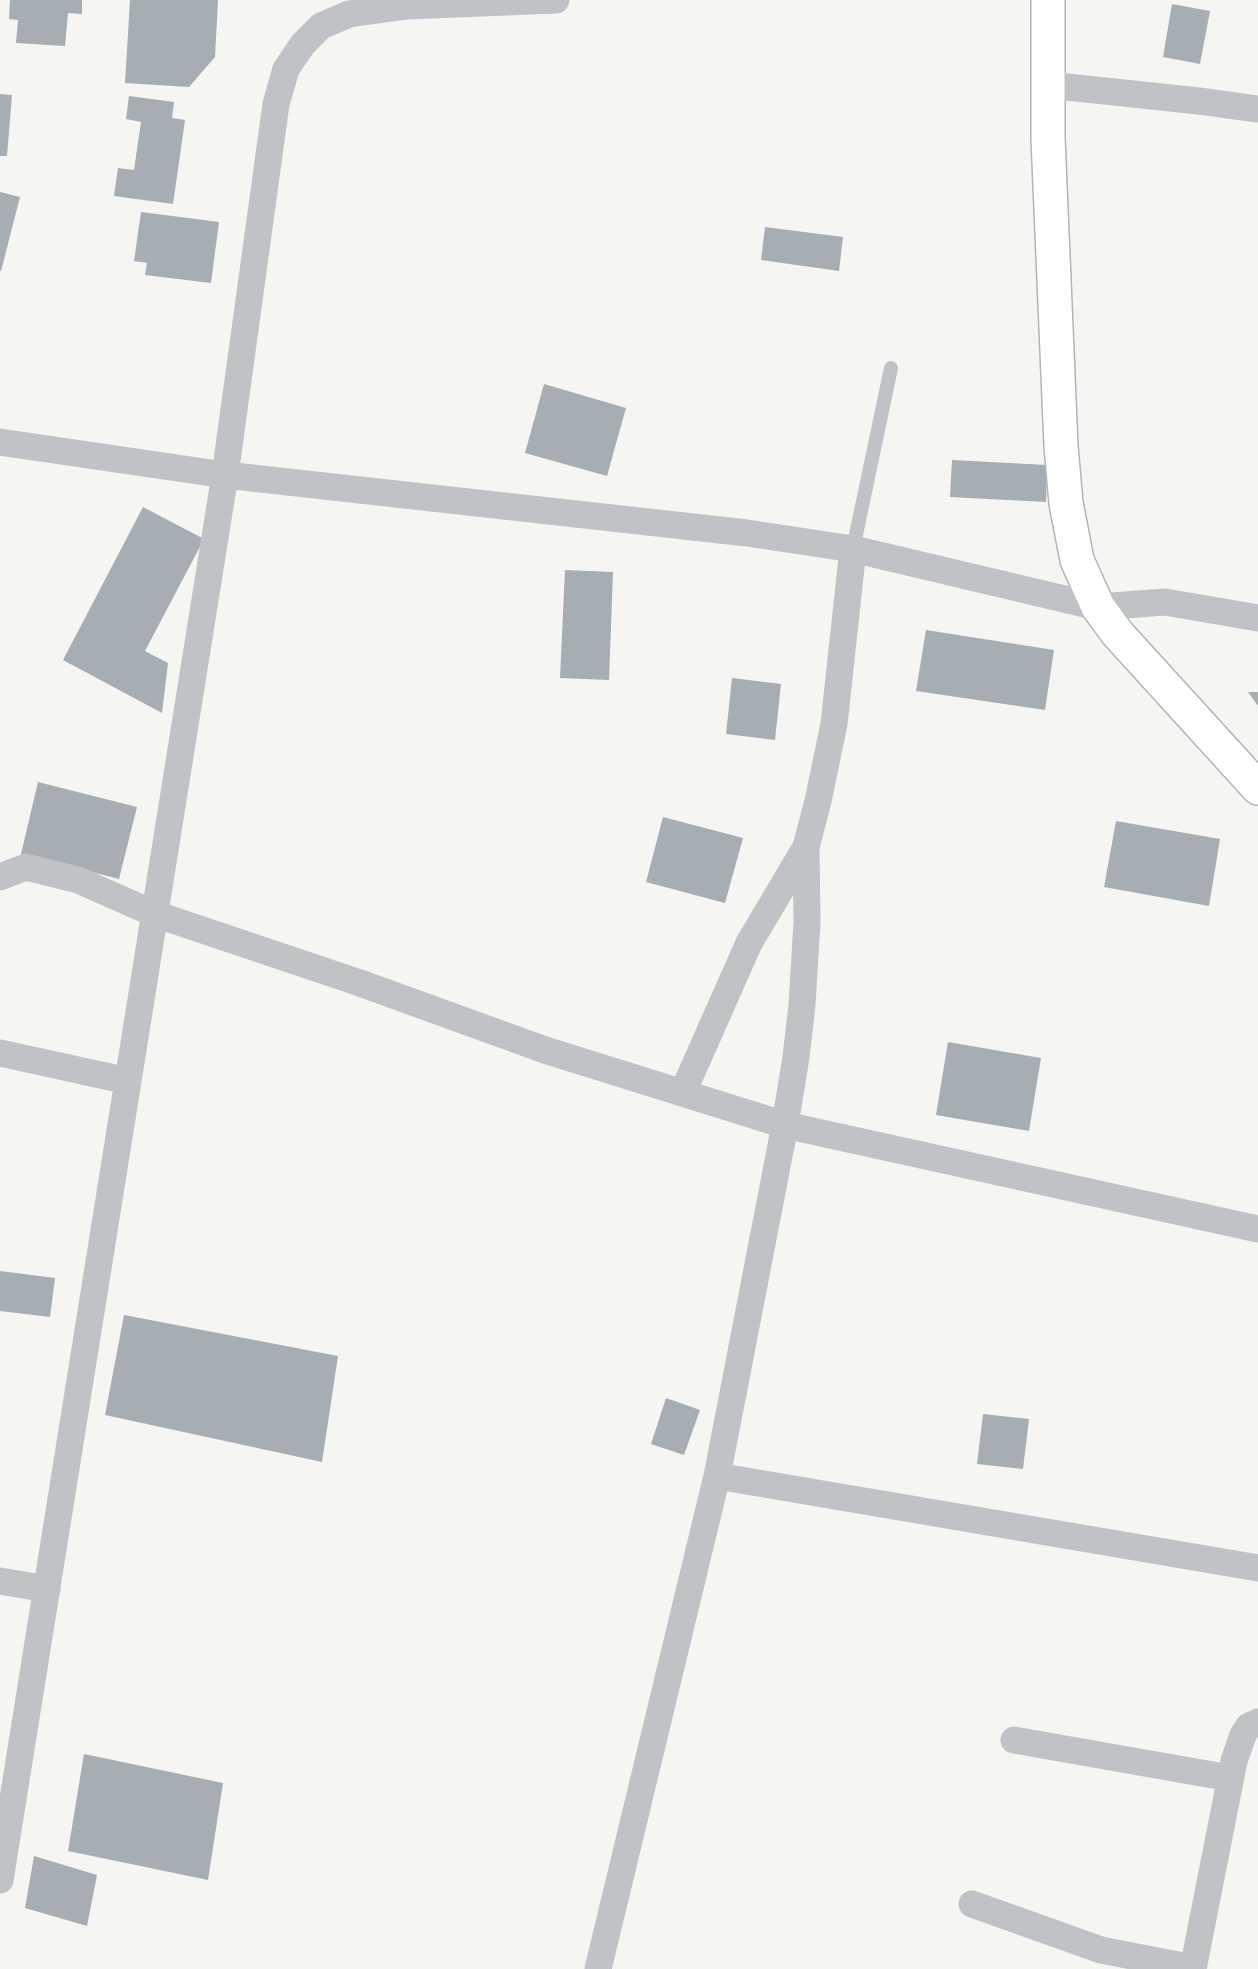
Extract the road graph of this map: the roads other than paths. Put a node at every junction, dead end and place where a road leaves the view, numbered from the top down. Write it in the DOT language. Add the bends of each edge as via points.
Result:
graph roads {
  1 [pos="556,0"];
  2 [pos="1048,0"];
  3 [pos="1048,85"];
  4 [pos="1258,109"];
  5 [pos="891,368"];
  6 [pos="0,442"];
  7 [pos="225,475"];
  8 [pos="852,549"];
  9 [pos="1098,607"];
  10 [pos="1258,618"];
  11 [pos="1258,788"];
  12 [pos="806,847"];
  13 [pos="0,877"];
  14 [pos="155,914"];
  15 [pos="0,1053"];
  16 [pos="128,1081"];
  17 [pos="683,1092"];
  18 [pos="785,1125"];
  19 [pos="1258,1229"];
  20 [pos="717,1476"];
  21 [pos="1258,1568"];
  22 [pos="0,1581"];
  23 [pos="47,1589"];
  24 [pos="1258,1722"];
  25 [pos="1014,1740"];
  26 [pos="1230,1778"];
  27 [pos="0,1880"];
  28 [pos="972,1904"];
  29 [pos="1193,1968"];
  30 [pos="598,1969"];
  1 -- 7 [label="street" via="373,9 321,26 303,44 286,69 276,104"];
  2 -- 3 [label="street"];
  3 -- 4 [label="street"];
  3 -- 9 [label="street" via="1066,503 1077,560"];
  5 -- 8 [label="lane"];
  6 -- 7 [label="street"];
  7 -- 8 [label="street" via="747,533"];
  7 -- 14 [label="street"];
  8 -- 9 [label="street"];
  8 -- 12 [label="street" via="834,724"];
  9 -- 10 [label="street" via="1165,602"];
  9 -- 11 [label="street" via="1116,633"];
  12 -- 17 [label="street" via="749,943"];
  12 -- 18 [label="street" via="802,1005"];
  13 -- 14 [label="street" via="26,867 78,880"];
  14 -- 16 [label="street"];
  14 -- 17 [label="street" via="545,1050"];
  15 -- 16 [label="street"];
  16 -- 23 [label="street"];
  17 -- 18 [label="street"];
  18 -- 19 [label="street"];
  18 -- 20 [label="street"];
  20 -- 21 [label="street"];
  20 -- 30 [label="street"];
  22 -- 23 [label="street"];
  23 -- 27 [label="street"];
  24 -- 26 [label="street" via="1243,1735"];
  25 -- 26 [label="street"];
  26 -- 29 [label="street"];
  28 -- 29 [label="street" via="1101,1950"];
}
